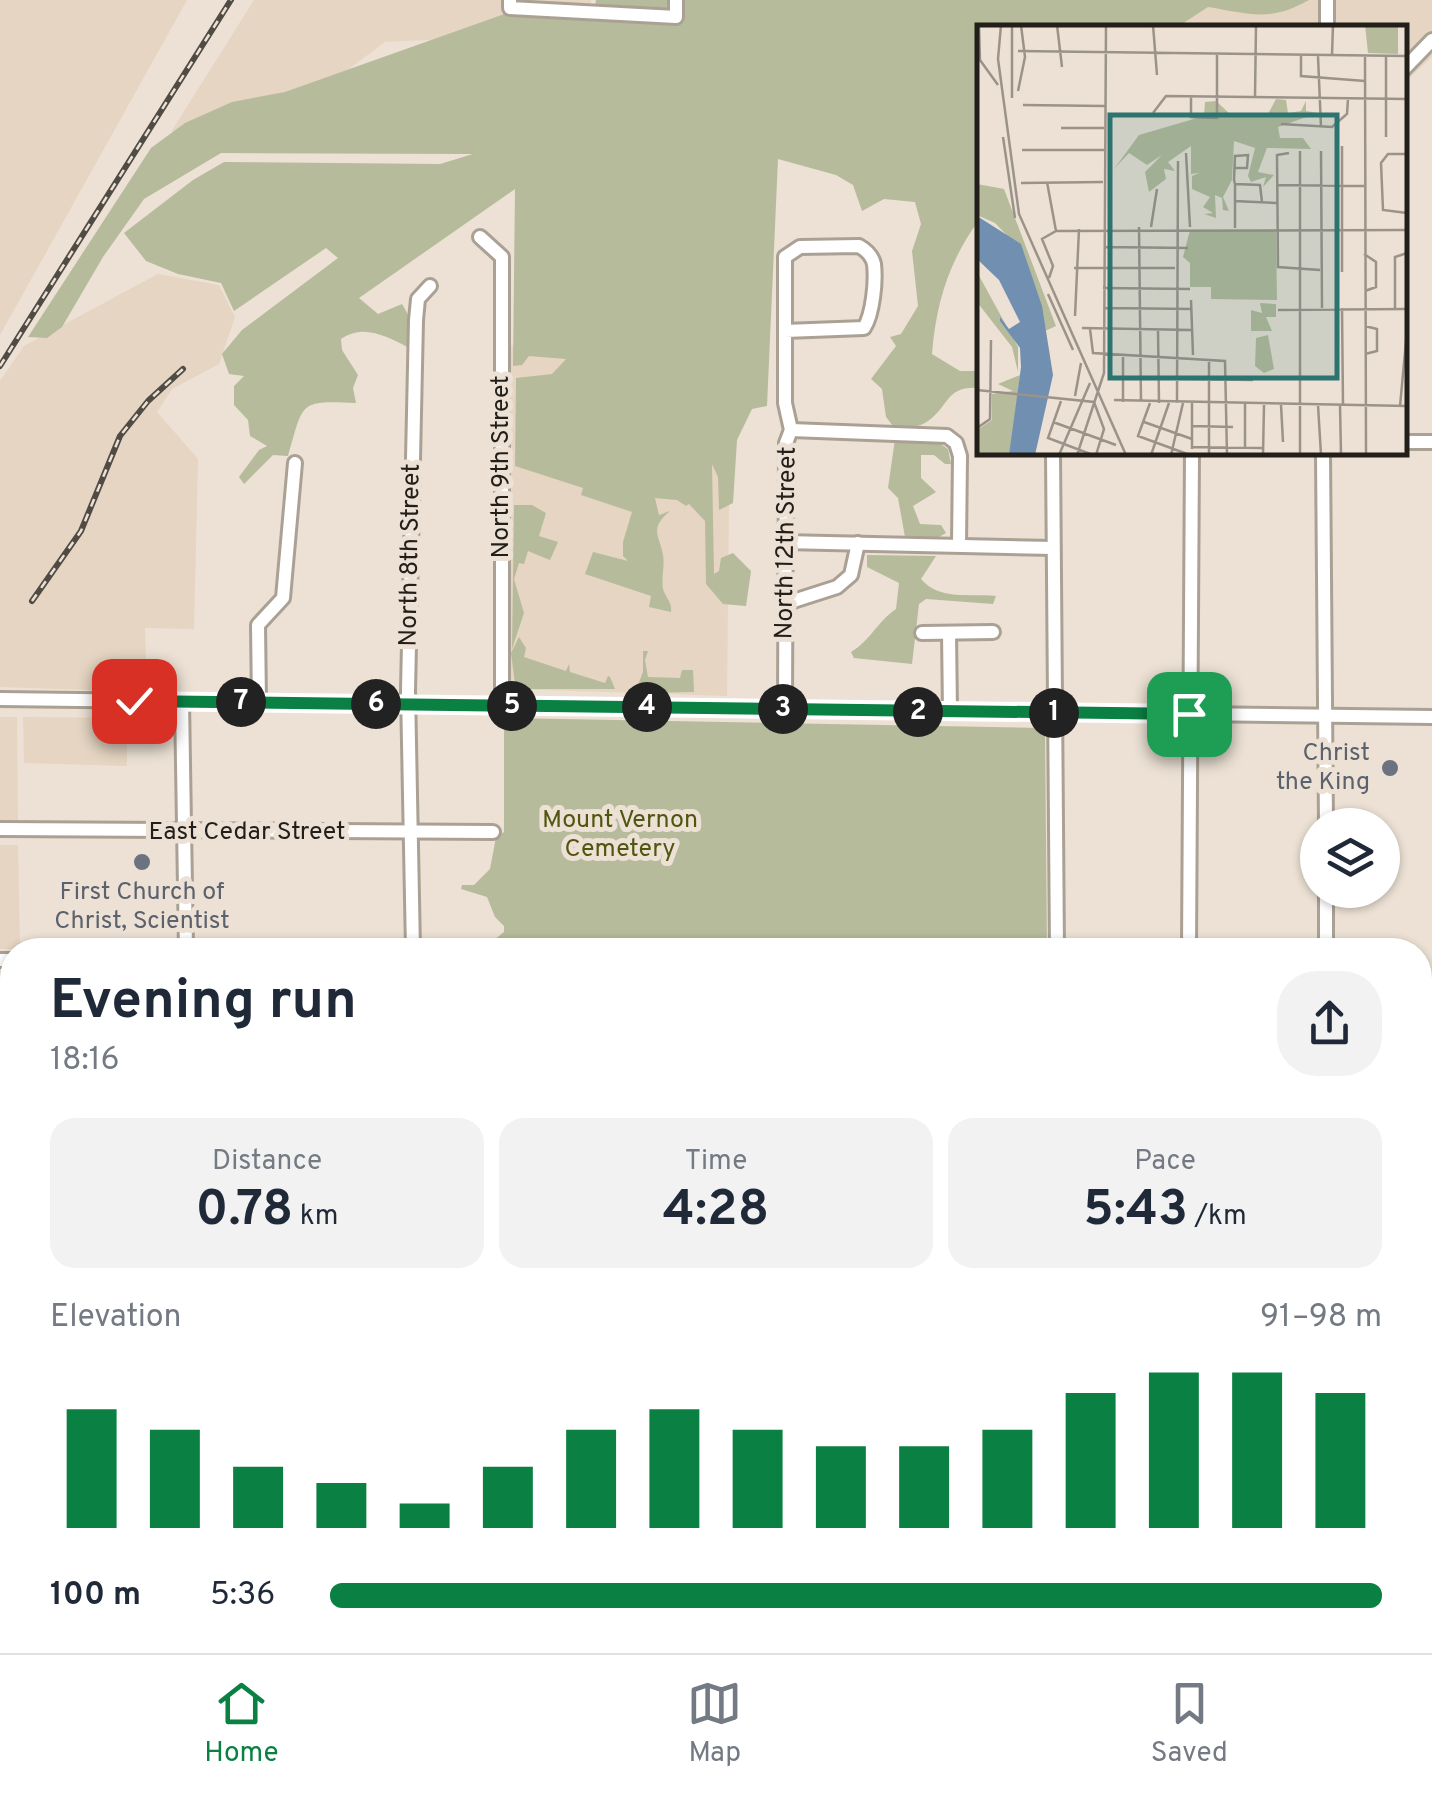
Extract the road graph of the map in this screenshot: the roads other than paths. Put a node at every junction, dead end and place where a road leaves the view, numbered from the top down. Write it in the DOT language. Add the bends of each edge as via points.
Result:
graph roads {
  1 [pos="676,0"];
  2 [pos="510,4"];
  3 [pos="1432,40"];
  4 [pos="1407,66"];
  5 [pos="480,237"];
  6 [pos="430,286"];
  7 [pos="785,331"];
  8 [pos="790,430"];
  9 [pos="1053,455"];
  10 [pos="1192,455"];
  11 [pos="1323,455"];
  12 [pos="295,463"];
  13 [pos="783,542"];
  14 [pos="858,544"];
  15 [pos="958,546"];
  16 [pos="1053,548"];
  17 [pos="784,604"];
  18 [pos="993,632"];
  19 [pos="922,633"];
  20 [pos="949,633"];
  21 [pos="0,699"];
  22 [pos="182,701"];
  23 [pos="259,702"];
  24 [pos="408,704"];
  25 [pos="502,706"];
  26 [pos="785,709"];
  27 [pos="950,712"];
  28 [pos="1054,713"];
  29 [pos="1189,714"];
  30 [pos="1326,716"];
  31 [pos="1432,717"];
  32 [pos="1326,808"];
  33 [pos="0,830"];
  34 [pos="184,832"];
  35 [pos="493,832"];
  36 [pos="411,834"];
  37 [pos="1326,908"];
  38 [pos="186,938"];
  39 [pos="413,938"];
  40 [pos="1056,938"];
  41 [pos="1189,938"];
  42 [pos="1326,938"];
  1 -- 2 [label="street" via="676,17"];
  3 -- 4 [label="street"];
  5 -- 25 [label="street, North 9th Street" via="502,257"];
  6 -- 24 [label="street, North 8th Street" via="418,299 416,320"];
  7 -- 7 [label="street, North 12th Street" via="864,328 874,262 867,251 800,248 785,257"];
  7 -- 8 [label="street, North 12th Street"];
  8 -- 13 [label="street, North 12th Street"];
  8 -- 15 [label="street" via="948,436 960,456"];
  9 -- 16 [label="street"];
  10 -- 29 [label="street"];
  11 -- 30 [label="street"];
  12 -- 23 [label="street" via="283,598 258,625"];
  13 -- 14 [label="street"];
  13 -- 17 [label="street, North 12th Street"];
  14 -- 15 [label="street"];
  14 -- 17 [label="street" via="851,575 836,587"];
  15 -- 16 [label="street"];
  16 -- 28 [label="street"];
  17 -- 26 [label="street, North 12th Street"];
  18 -- 20 [label="street"];
  19 -- 20 [label="street"];
  20 -- 27 [label="street"];
  21 -- 22 [label="street"];
  22 -- 23 [label="street"];
  22 -- 34 [label="street"];
  23 -- 24 [label="street"];
  24 -- 25 [label="street"];
  24 -- 36 [label="street, North 8th Street"];
  25 -- 26 [label="street"];
  26 -- 27 [label="street"];
  27 -- 28 [label="street"];
  28 -- 29 [label="street"];
  28 -- 40 [label="street"];
  29 -- 30 [label="street"];
  29 -- 41 [label="street"];
  30 -- 31 [label="street"];
  30 -- 32 [label="street"];
  33 -- 34 [label="street, East Cedar Street"];
  34 -- 36 [label="street, East Cedar Street"];
  34 -- 38 [label="street"];
  35 -- 36 [label="street, East Cedar Street"];
  36 -- 39 [label="street, North 8th Street"];
  37 -- 42 [label="street"];
}
